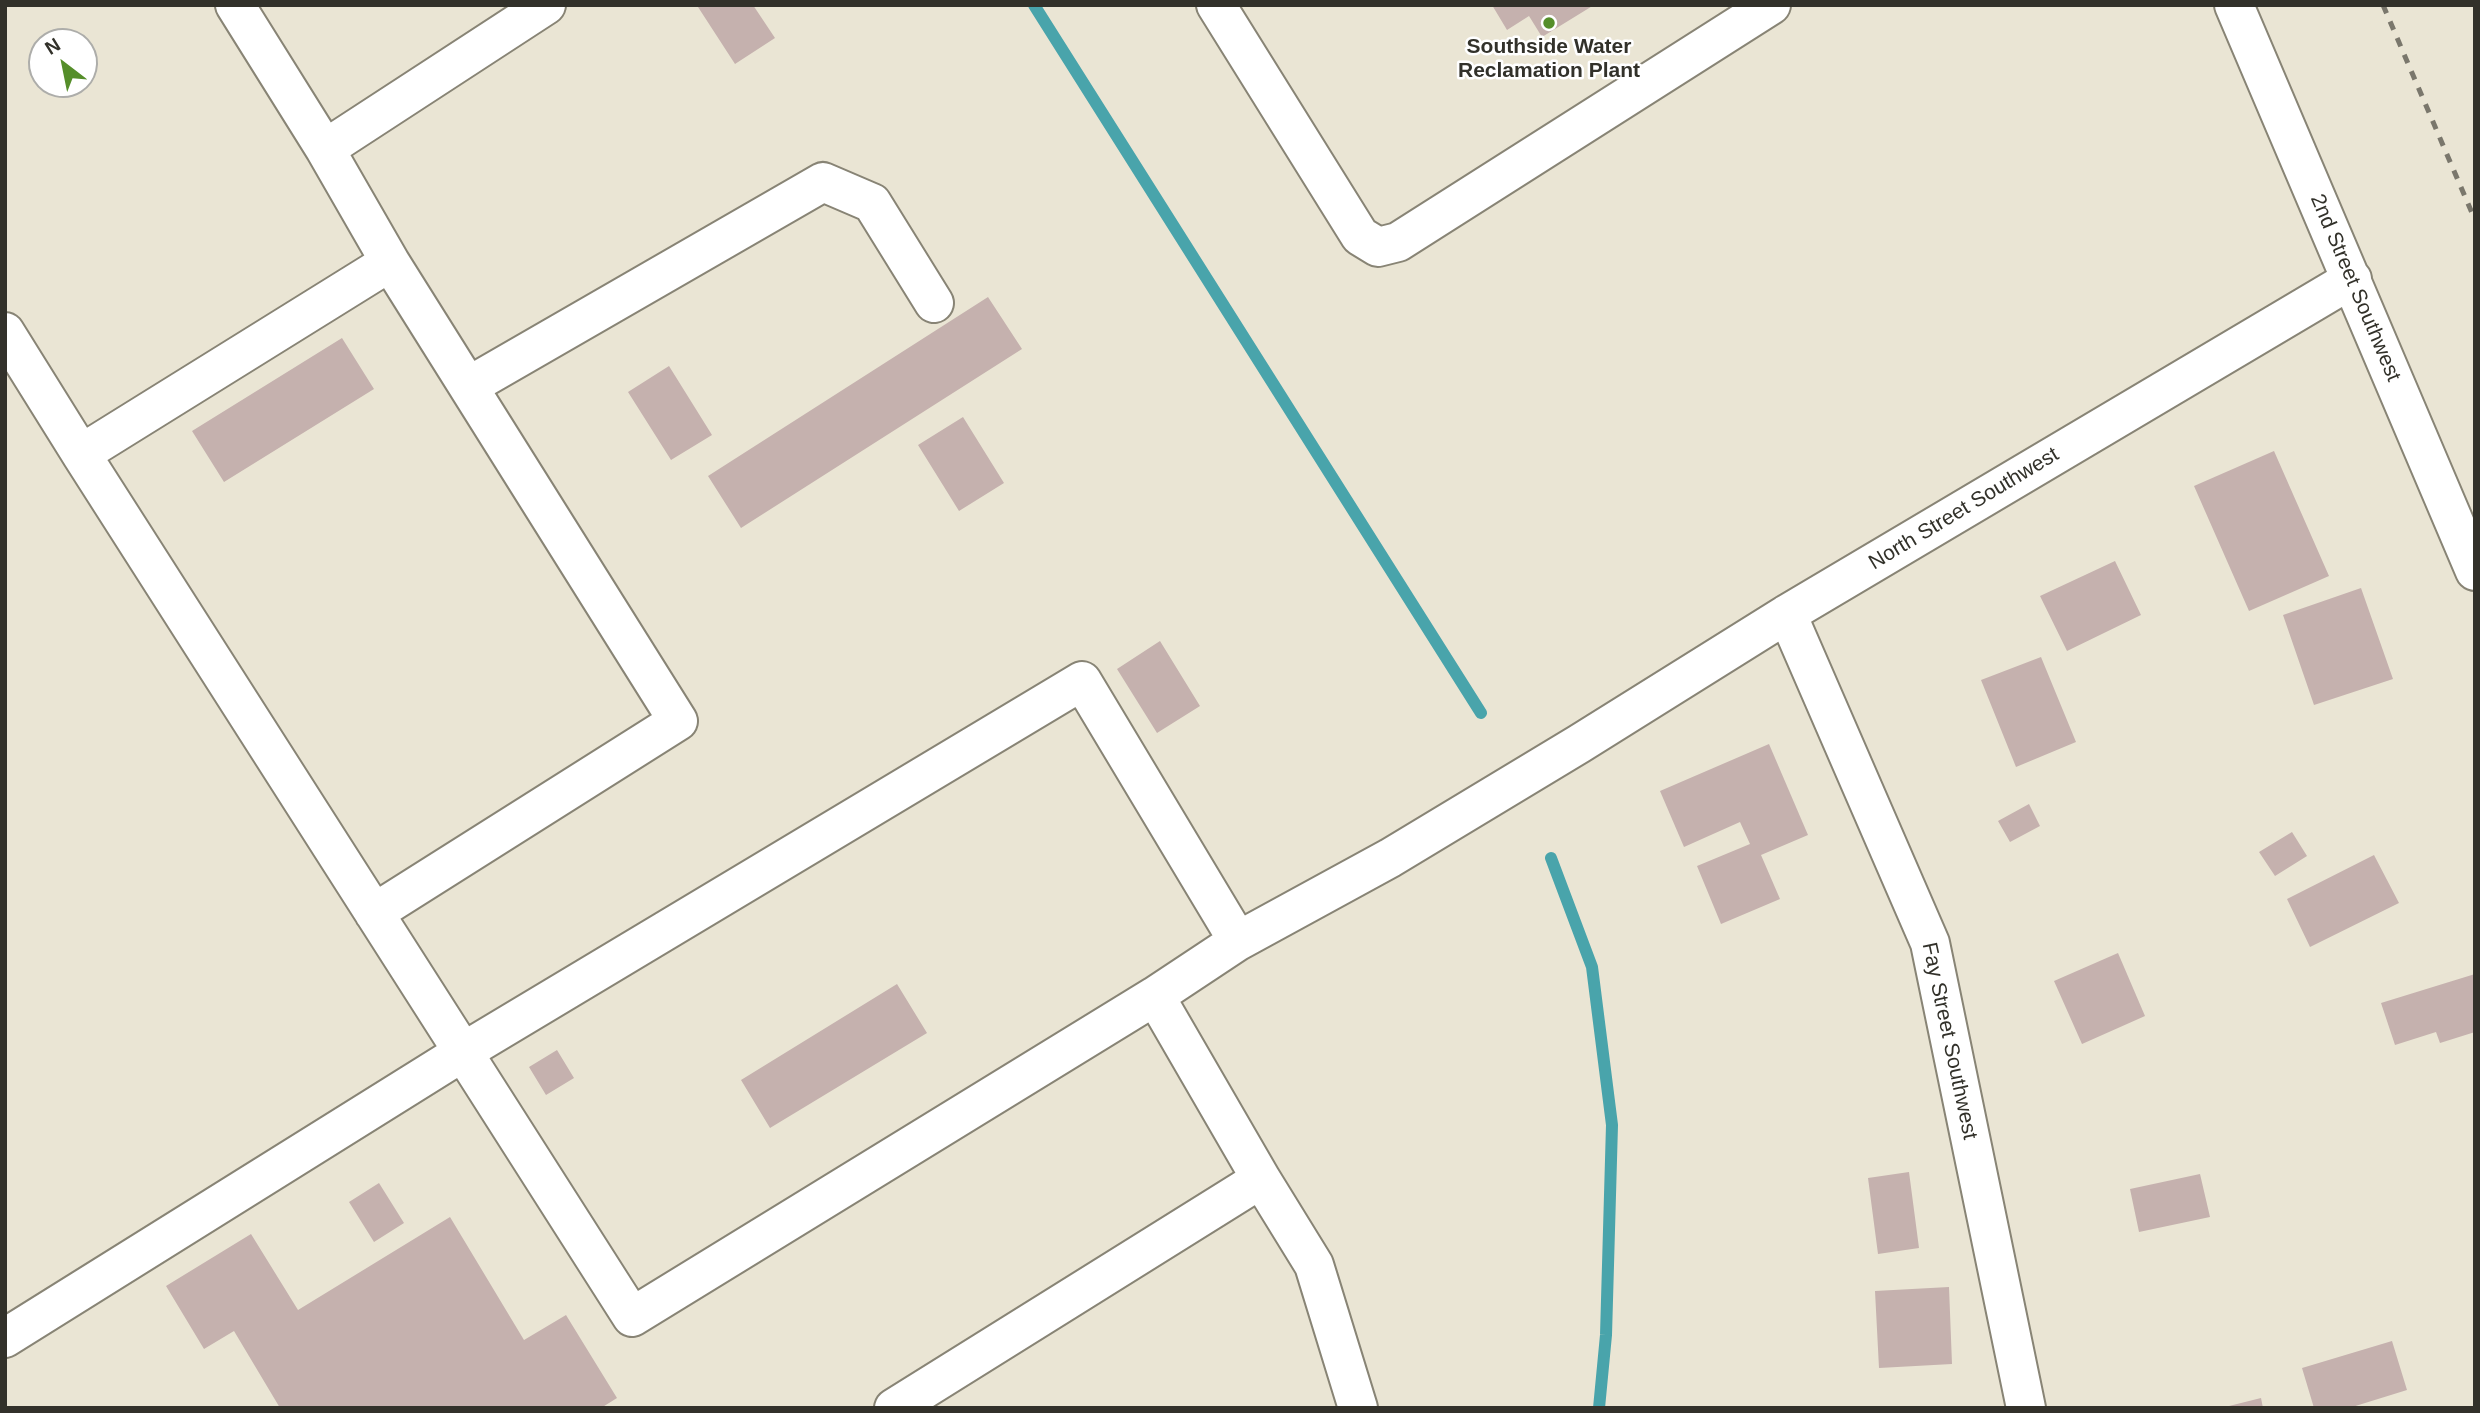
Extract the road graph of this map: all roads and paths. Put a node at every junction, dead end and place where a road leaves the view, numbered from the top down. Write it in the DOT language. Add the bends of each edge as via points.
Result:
graph roads {
  1 [pos="235,5"];
  2 [pos="546,5"];
  3 [pos="1216,5"];
  4 [pos="1771,5"];
  5 [pos="2234,5"];
  6 [pos="325,149"];
  7 [pos="390,262"];
  8 [pos="2352,279"];
  9 [pos="934,303"];
  10 [pos="5,332"];
  11 [pos="469,386"];
  12 [pos="81,454"];
  13 [pos="2475,571"];
  14 [pos="1787,614"];
  15 [pos="374,913"];
  16 [pos="1238,941"];
  17 [pos="1155,996"];
  18 [pos="463,1052"];
  19 [pos="1261,1179"];
  20 [pos="5,1338"];
  21 [pos="894,1408"];
  22 [pos="1358,1408"];
  23 [pos="2026,1408"];
  1 -- 6 [label="street"];
  2 -- 6 [label="street"];
  3 -- 4 [label="street" via="1360,236 1377,247 1398,242"];
  5 -- 8 [label="street, 2nd Street Southwest"];
  6 -- 7 [label="street"];
  7 -- 11 [label="street"];
  7 -- 12 [label="street"];
  8 -- 13 [label="street, 2nd Street Southwest"];
  8 -- 14 [label="street, North Street Southwest"];
  9 -- 11 [label="street" via="872,203 823,182"];
  10 -- 12 [label="street"];
  11 -- 15 [label="street" via="678,721"];
  12 -- 15 [label="street"];
  14 -- 16 [label="street, North Street Southwest" via="1390,858"];
  14 -- 23 [label="street, Fay Street Southwest" via="1930,943"];
  15 -- 18 [label="street"];
  16 -- 17 [label="street, North Street Southwest"];
  16 -- 18 [label="street" via="1082,681"];
  17 -- 18 [label="street, North Street Southwest" via="632,1317"];
  17 -- 19 [label="street"];
  18 -- 20 [label="street"];
  19 -- 21 [label="street"];
  19 -- 22 [label="street" via="1314,1265"];
}
